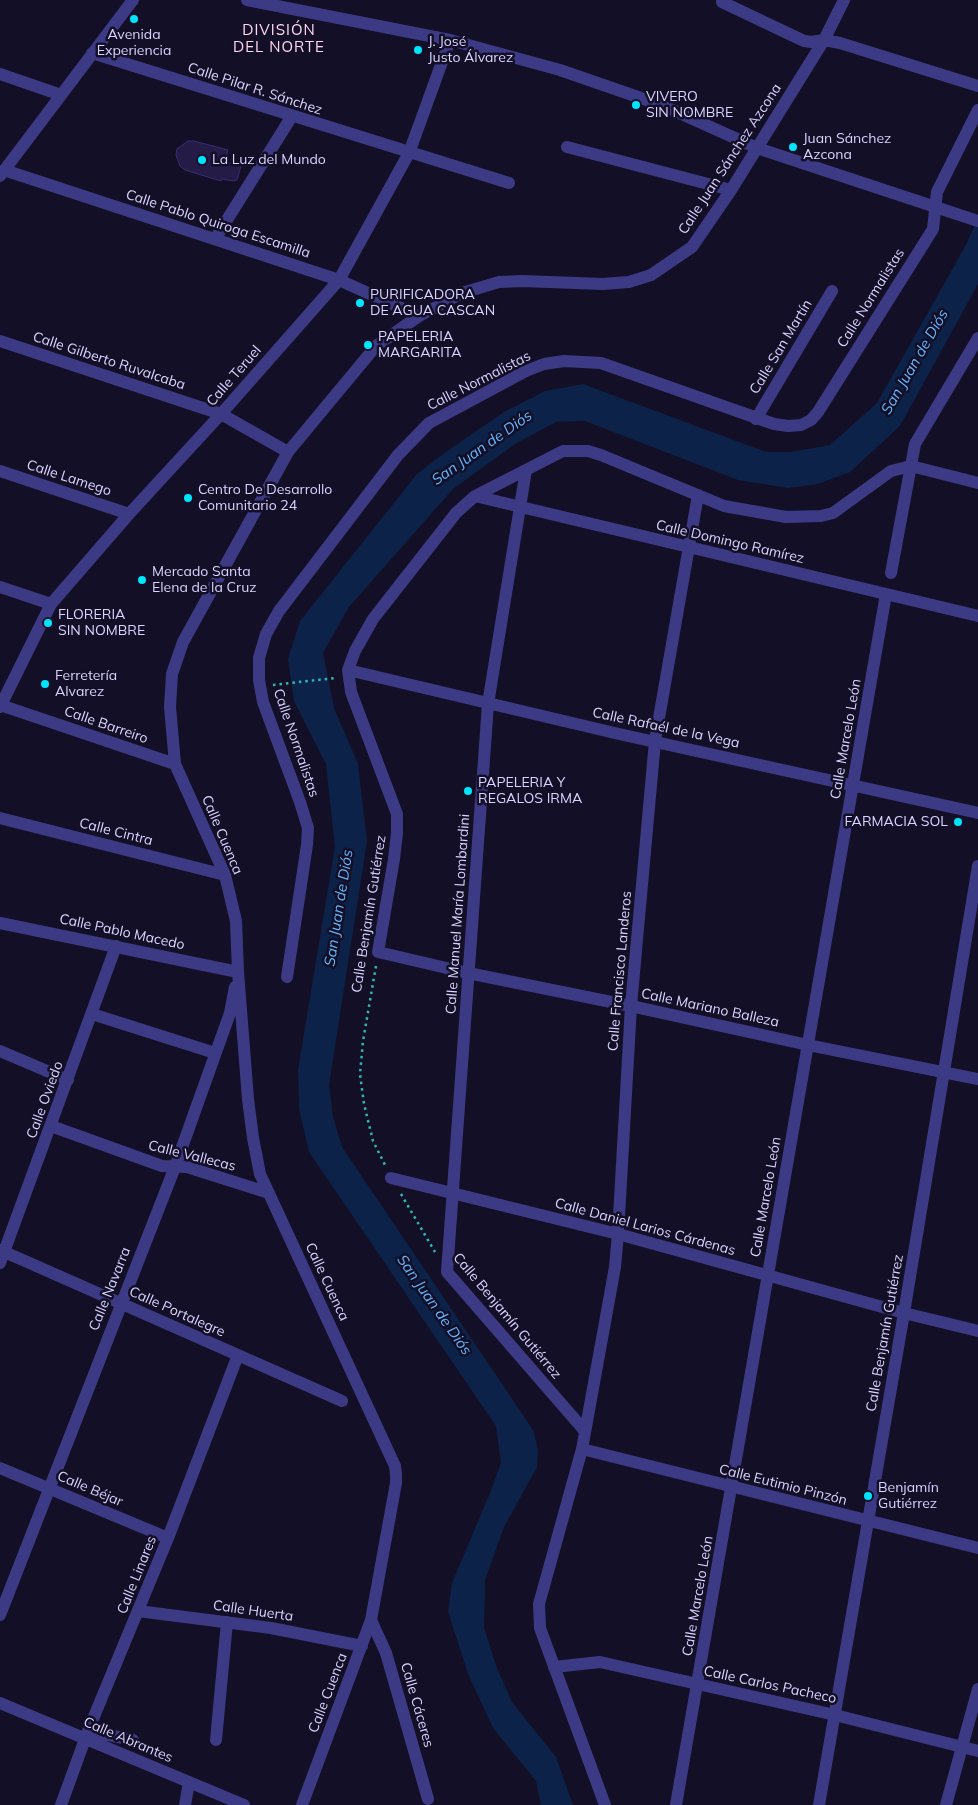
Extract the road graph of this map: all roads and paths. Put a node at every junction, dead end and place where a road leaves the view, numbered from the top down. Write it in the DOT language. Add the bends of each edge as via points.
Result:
graph roads {
  1 [pos="133,0"];
  2 [pos="247,0"];
  3 [pos="844,0"];
  4 [pos="722,2"];
  5 [pos="450,40"];
  6 [pos="824,40"];
  7 [pos="92,53"];
  8 [pos="0,74"];
  9 [pos="978,86"];
  10 [pos="61,94"];
  11 [pos="978,110"];
  12 [pos="292,116"];
  13 [pos="567,147"];
  14 [pos="757,148"];
  15 [pos="409,153"];
  16 [pos="2,173"];
  17 [pos="509,183"];
  18 [pos="732,190"];
  19 [pos="934,206"];
  20 [pos="978,221"];
  21 [pos="215,239"];
  22 [pos="339,280"];
  23 [pos="832,291"];
  24 [pos="419,316"];
  25 [pos="0,341"];
  26 [pos="976,345"];
  27 [pos="221,414"];
  28 [pos="756,419"];
  29 [pos="288,452"];
  30 [pos="911,466"];
  31 [pos="526,470"];
  32 [pos="0,471"];
  33 [pos="978,483"];
  34 [pos="698,495"];
  35 [pos="475,496"];
  36 [pos="519,507"];
  37 [pos="129,514"];
  38 [pos="688,547"];
  39 [pos="891,573"];
  40 [pos="0,587"];
  41 [pos="886,594"];
  42 [pos="51,604"];
  43 [pos="978,616"];
  44 [pos="348,670"];
  45 [pos="337,678"];
  46 [pos="269,686"];
  47 [pos="488,704"];
  48 [pos="0,706"];
  49 [pos="655,741"];
  50 [pos="175,764"];
  51 [pos="854,785"];
  52 [pos="978,813"];
  53 [pos="0,818"];
  54 [pos="978,866"];
  55 [pos="225,875"];
  56 [pos="0,923"];
  57 [pos="116,946"];
  58 [pos="378,952"];
  59 [pos="238,972"];
  60 [pos="468,974"];
  61 [pos="287,977"];
  62 [pos="631,1006"];
  63 [pos="92,1014"];
  64 [pos="808,1045"];
  65 [pos="0,1051"];
  66 [pos="215,1053"];
  67 [pos="944,1073"];
  68 [pos="978,1079"];
  69 [pos="68,1080"];
  70 [pos="51,1126"];
  71 [pos="175,1167"];
  72 [pos="391,1178"];
  73 [pos="269,1193"];
  74 [pos="452,1193"];
  75 [pos="618,1234"];
  76 [pos="1,1255"];
  77 [pos="447,1272"];
  78 [pos="768,1276"];
  79 [pos="121,1303"];
  80 [pos="904,1313"];
  81 [pos="978,1331"];
  82 [pos="238,1355"];
  83 [pos="342,1401"];
  84 [pos="584,1430"];
  85 [pos="582,1449"];
  86 [pos="0,1468"];
  87 [pos="732,1487"];
  88 [pos="48,1488"];
  89 [pos="868,1522"];
  90 [pos="168,1538"];
  91 [pos="978,1548"];
  92 [pos="138,1610"];
  93 [pos="0,1615"];
  94 [pos="371,1620"];
  95 [pos="227,1622"];
  96 [pos="362,1646"];
  97 [pos="554,1667"];
  98 [pos="698,1685"];
  99 [pos="978,1689"];
  100 [pos="0,1703"];
  101 [pos="835,1715"];
  102 [pos="87,1735"];
  103 [pos="133,1740"];
  104 [pos="216,1740"];
  105 [pos="962,1747"];
  106 [pos="978,1751"];
  107 [pos="190,1782"];
  108 [pos="428,1799"];
  109 [pos="61,1805"];
  110 [pos="185,1805"];
  111 [pos="244,1805"];
  112 [pos="302,1805"];
  113 [pos="605,1805"];
  114 [pos="676,1805"];
  115 [pos="819,1805"];
  116 [pos="946,1805"];
  1 -- 7 [label="street"];
  2 -- 5 [label="street"];
  3 -- 6 [label="street, Calle Juan Sánchez Azcona"];
  4 -- 6 [label="street" via="804,41"];
  5 -- 14 [label="street" via="560,70 664,106"];
  5 -- 15 [label="street, Calle Teruel"];
  6 -- 9 [label="street" via="840,42"];
  6 -- 14 [label="street, Calle Juan Sánchez Azcona"];
  7 -- 10 [label="street"];
  7 -- 12 [label="street, Calle Pilar R. Sánchez"];
  8 -- 10 [label="street"];
  10 -- 16 [label="street"];
  11 -- 19 [label="street, Calle Normalistas" via="937,192"];
  12 -- 15 [label="street, Calle Pilar R. Sánchez"];
  12 -- 21 [label="street"];
  13 -- 18 [label="street"];
  14 -- 18 [label="street, Calle Juan Sánchez Azcona"];
  14 -- 19 [label="street"];
  15 -- 17 [label="street, Calle Pilar R. Sánchez"];
  15 -- 22 [label="street, Calle Teruel"];
  16 -- 21 [label="street, Calle Pablo Quiroga Escamilla"];
  18 -- 24 [label="street, Calle Juan Sánchez Azcona" via="692,247 651,275 629,282 603,284 499,282 462,293"];
  19 -- 20 [label="street"];
  19 -- 28 [label="street, Calle Normalistas" via="933,229 811,420 788,426"];
  21 -- 22 [label="street, Calle Pablo Quiroga Escamilla"];
  22 -- 24 [label="street, Calle Pablo Quiroga Escamilla"];
  22 -- 27 [label="street, Calle Teruel"];
  23 -- 28 [label="street, Calle San Martín"];
  24 -- 29 [label="street, Calle Juan Sánchez Azcona" via="376,346"];
  25 -- 27 [label="street, Calle Gilberto Ruvalcaba"];
  26 -- 30 [label="street" via="915,444"];
  27 -- 29 [label="street, Calle Gilberto Ruvalcaba"];
  27 -- 37 [label="street, Calle Teruel"];
  28 -- 61 [label="street, Calle Normalistas" via="611,366 564,361 526,371 429,423 398,455 279,611 266,634 259,658 263,702 308,828"];
  29 -- 50 [label="street, Calle Juan Sánchez Azcona" via="183,642 172,674 170,707"];
  30 -- 33 [label="street"];
  30 -- 34 [label="street" via="891,472 842,508 821,516 795,517 724,506"];
  30 -- 39 [label="street"];
  31 -- 34 [label="street" via="563,451 588,451"];
  31 -- 35 [label="street"];
  31 -- 36 [label="street, Calle Manuel María Lombardini"];
  32 -- 37 [label="street, Calle Lamego"];
  34 -- 38 [label="street, Calle Francisco Landeros"];
  35 -- 36 [label="street, Calle Domingo Ramírez"];
  35 -- 44 [label="street" via="456,513 373,619"];
  36 -- 38 [label="street, Calle Domingo Ramírez"];
  36 -- 47 [label="street, Calle Manuel María Lombardini"];
  37 -- 42 [label="street, Calle Teruel"];
  38 -- 41 [label="street, Calle Domingo Ramírez"];
  38 -- 49 [label="street, Calle Francisco Landeros"];
  40 -- 42 [label="street"];
  41 -- 43 [label="street, Calle Domingo Ramírez"];
  41 -- 51 [label="street, Calle Marcelo León"];
  42 -- 48 [label="street, Calle Teruel"];
  44 -- 47 [label="street, Calle Rafaél de la Vega"];
  44 -- 58 [label="street, Calle Benjamín Gutiérrez" via="351,692 397,814 394,859"];
  45 -- 46 [label="path"];
  47 -- 49 [label="street, Calle Rafaél de la Vega"];
  47 -- 60 [label="street, Calle Manuel María Lombardini"];
  48 -- 50 [label="street, Calle Barreiro"];
  49 -- 51 [label="street, Calle Rafaél de la Vega"];
  49 -- 62 [label="street, Calle Francisco Landeros"];
  50 -- 55 [label="street, Calle Cuenca"];
  51 -- 52 [label="street, Calle Rafaél de la Vega"];
  51 -- 64 [label="street, Calle Marcelo León"];
  53 -- 55 [label="street, Calle Cintra"];
  54 -- 67 [label="street, Calle Benjamín Gutiérrez"];
  55 -- 59 [label="street, Calle Cuenca" via="236,921"];
  56 -- 57 [label="street, Calle Pablo Macedo"];
  57 -- 59 [label="street, Calle Pablo Macedo"];
  57 -- 63 [label="street, Calle Oviedo"];
  58 -- 60 [label="street, Calle Mariano Balleza"];
  58 -- 72 [label="path, Calle Benjamín Gutiérrez" via="360,1074 373,1141"];
  59 -- 66 [label="street, Calle Navarra" via="230,1013"];
  59 -- 73 [label="street, Calle Cuenca" via="253,1138 260,1174"];
  60 -- 62 [label="street, Calle Mariano Balleza"];
  60 -- 74 [label="street, Calle Manuel María Lombardini"];
  62 -- 64 [label="street, Calle Mariano Balleza"];
  62 -- 75 [label="street, Calle Francisco Landeros"];
  63 -- 66 [label="street"];
  63 -- 69 [label="street, Calle Oviedo"];
  64 -- 67 [label="street, Calle Mariano Balleza"];
  64 -- 78 [label="street, Calle Marcelo León"];
  65 -- 69 [label="street"];
  66 -- 71 [label="street, Calle Navarra"];
  67 -- 68 [label="street, Calle Mariano Balleza"];
  67 -- 80 [label="street, Calle Benjamín Gutiérrez"];
  69 -- 70 [label="street, Calle Oviedo"];
  70 -- 71 [label="street, Calle Vallecas" via="162,1166"];
  70 -- 76 [label="street, Calle Oviedo"];
  71 -- 73 [label="street, Calle Vallecas" via="187,1167"];
  71 -- 79 [label="street, Calle Navarra"];
  72 -- 74 [label="street, Calle Daniel Larios Cárdenas"];
  72 -- 77 [label="path, Calle Benjamín Gutiérrez"];
  73 -- 94 [label="street, Calle Cuenca" via="395,1466 396,1483"];
  74 -- 75 [label="street, Calle Daniel Larios Cárdenas"];
  74 -- 77 [label="street, Calle Manuel María Lombardini"];
  75 -- 78 [label="street, Calle Daniel Larios Cárdenas"];
  75 -- 84 [label="street, Calle Francisco Landeros" via="615,1267"];
  76 -- 79 [label="street, Calle Portalegre"];
  77 -- 84 [label="street, Calle Benjamín Gutiérrez"];
  78 -- 80 [label="street, Calle Daniel Larios Cárdenas"];
  78 -- 87 [label="street, Calle Marcelo León"];
  79 -- 82 [label="street, Calle Portalegre"];
  79 -- 88 [label="street, Calle Navarra"];
  80 -- 81 [label="street, Calle Daniel Larios Cárdenas"];
  80 -- 89 [label="street, Calle Benjamín Gutiérrez"];
  82 -- 83 [label="street, Calle Portalegre"];
  82 -- 90 [label="street, Calle Linares"];
  84 -- 85 [label="street, Calle Francisco Landeros"];
  85 -- 87 [label="street, Calle Eutimio Pinzón"];
  85 -- 97 [label="street" via="539,1604 540,1628"];
  86 -- 88 [label="street, Calle Béjar"];
  87 -- 89 [label="street, Calle Eutimio Pinzón"];
  87 -- 98 [label="street, Calle Marcelo León"];
  88 -- 90 [label="street, Calle Béjar"];
  88 -- 93 [label="street, Calle Navarra"];
  89 -- 91 [label="street, Calle Eutimio Pinzón"];
  89 -- 101 [label="street, Calle Benjamín Gutiérrez"];
  90 -- 92 [label="street, Calle Linares"];
  92 -- 95 [label="street, Calle Huerta"];
  92 -- 102 [label="street, Calle Linares"];
  94 -- 96 [label="street, Calle Cuenca"];
  94 -- 108 [label="street, Calle Cáceres" via="386,1653"];
  95 -- 96 [label="street, Calle Huerta" via="304,1633"];
  95 -- 104 [label="street"];
  96 -- 112 [label="street, Calle Cuenca"];
  97 -- 98 [label="street, Calle Carlos Pacheco" via="600,1662"];
  97 -- 113 [label="street"];
  98 -- 101 [label="street, Calle Carlos Pacheco"];
  98 -- 114 [label="street, Calle Marcelo León"];
  99 -- 105 [label="street"];
  100 -- 102 [label="street, Calle Abrantes"];
  101 -- 105 [label="street, Calle Carlos Pacheco"];
  101 -- 115 [label="street, Calle Benjamín Gutiérrez"];
  102 -- 103 [label="street"];
  102 -- 107 [label="street, Calle Abrantes"];
  102 -- 109 [label="street, Calle Linares"];
  105 -- 106 [label="street, Calle Carlos Pacheco"];
  105 -- 116 [label="street"];
  107 -- 110 [label="street"];
  107 -- 111 [label="street, Calle Abrantes"];
}
